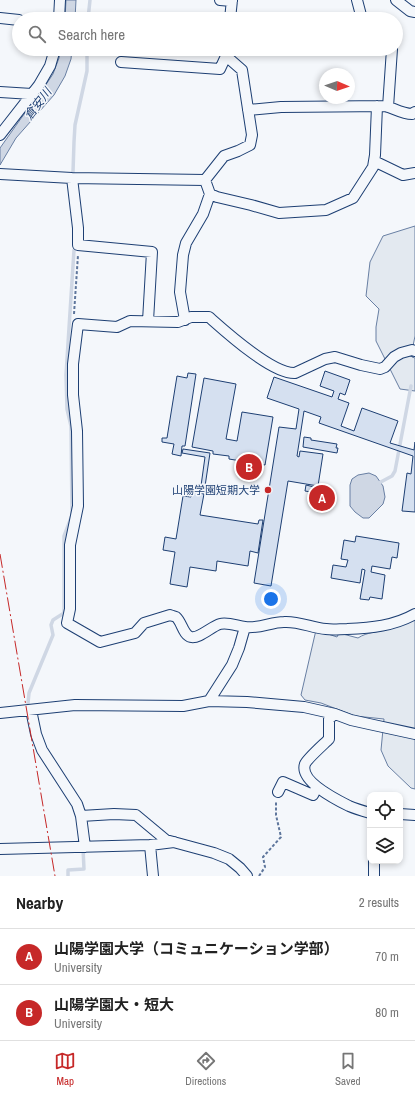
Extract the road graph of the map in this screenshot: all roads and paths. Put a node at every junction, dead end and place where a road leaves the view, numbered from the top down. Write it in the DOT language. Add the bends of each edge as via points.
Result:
graph roads {
  1 [pos="60,0"];
  2 [pos="220,0"];
  3 [pos="357,0"];
  4 [pos="396,0"];
  5 [pos="232,1"];
  6 [pos="59,12"];
  7 [pos="231,12"];
  8 [pos="360,12"];
  9 [pos="415,12"];
  10 [pos="0,18"];
  11 [pos="12,19"];
  12 [pos="54,56"];
  13 [pos="226,56"];
  14 [pos="230,56"];
  15 [pos="392,56"];
  16 [pos="121,62"];
  17 [pos="0,92"];
  18 [pos="32,94"];
  19 [pos="377,106"];
  20 [pos="388,107"];
  21 [pos="248,110"];
  22 [pos="415,112"];
  23 [pos="0,135"];
  24 [pos="374,162"];
  25 [pos="415,173"];
  26 [pos="0,174"];
  27 [pos="72,178"];
  28 [pos="205,180"];
  29 [pos="210,194"];
  30 [pos="78,245"];
  31 [pos="185,320"];
  32 [pos="148,321"];
  33 [pos="78,324"];
  34 [pos="415,351"];
  35 [pos="415,614"];
  36 [pos="245,627"];
  37 [pos="209,701"];
  38 [pos="31,710"];
  39 [pos="0,713"];
  40 [pos="335,714"];
  41 [pos="415,734"];
  42 [pos="317,787"];
  43 [pos="278,792"];
  44 [pos="367,812"];
  45 [pos="403,814"];
  46 [pos="415,815"];
  47 [pos="81,816"];
  48 [pos="174,842"];
  49 [pos="150,845"];
  50 [pos="83,847"];
  51 [pos="0,849"];
  52 [pos="374,864"];
  53 [pos="153,876"];
  54 [pos="247,876"];
  55 [pos="259,876"];
  56 [pos="374,876"];
  1 -- 6 [label="street"];
  2 -- 5 [label="street"];
  3 -- 8 [label="street"];
  4 -- 9 [label="street"];
  5 -- 7 [label="street"];
  10 -- 11 [label="street"];
  12 -- 18 [label="street"];
  13 -- 16 [label="street" via="220,69"];
  14 -- 21 [label="street" via="242,70"];
  15 -- 20 [label="street"];
  17 -- 18 [label="street"];
  18 -- 23 [label="street"];
  19 -- 20 [label="street"];
  19 -- 21 [label="street"];
  19 -- 24 [label="street"];
  20 -- 22 [label="street" via="404,114"];
  21 -- 28 [label="street" via="252,134 250,145 224,156"];
  24 -- 25 [label="street" via="403,175"];
  24 -- 29 [label="street" via="353,198 326,210 279,213"];
  26 -- 27 [label="street"];
  27 -- 28 [label="street"];
  27 -- 30 [label="street"];
  28 -- 29 [label="street"];
  29 -- 31 [label="street" via="203,214 186,243 183,255 180,292"];
  30 -- 32 [label="street" via="152,252"];
  30 -- 33 [label="path" via="74,317"];
  31 -- 32 [label="street"];
  31 -- 34 [label="street" via="191,317 209,317 229,336 269,364 290,373 335,357 380,369 401,353"];
  32 -- 33 [label="street" via="130,321 117,327"];
  33 -- 36 [label="street" via="73,364 78,506 70,545 70,609 67,623 100,642 135,633 144,623 170,615 176,618 190,637 219,624"];
  35 -- 36 [label="street" via="387,626 364,628 325,629 296,622"];
  36 -- 37 [label="street" via="232,665"];
  37 -- 38 [label="street" via="183,706 75,705"];
  37 -- 40 [label="street" via="304,707"];
  38 -- 39 [label="street"];
  38 -- 47 [label="street" via="42,750 77,804"];
  40 -- 41 [label="street"];
  40 -- 42 [label="street" via="329,719 329,739 305,763 304,770"];
  42 -- 43 [label="street" via="313,795 283,782"];
  42 -- 44 [label="street" via="350,807"];
  43 -- 55 [label="path" via="276,815 281,837 263,857 265,867"];
  45 -- 46 [label="street"];
  47 -- 48 [label="street" via="136,815 166,840"];
  47 -- 50 [label="street"];
  48 -- 49 [label="street"];
  48 -- 54 [label="street" via="229,859"];
  49 -- 50 [label="street"];
  49 -- 53 [label="street"];
  50 -- 51 [label="street"];
  52 -- 56 [label="street"];
}
